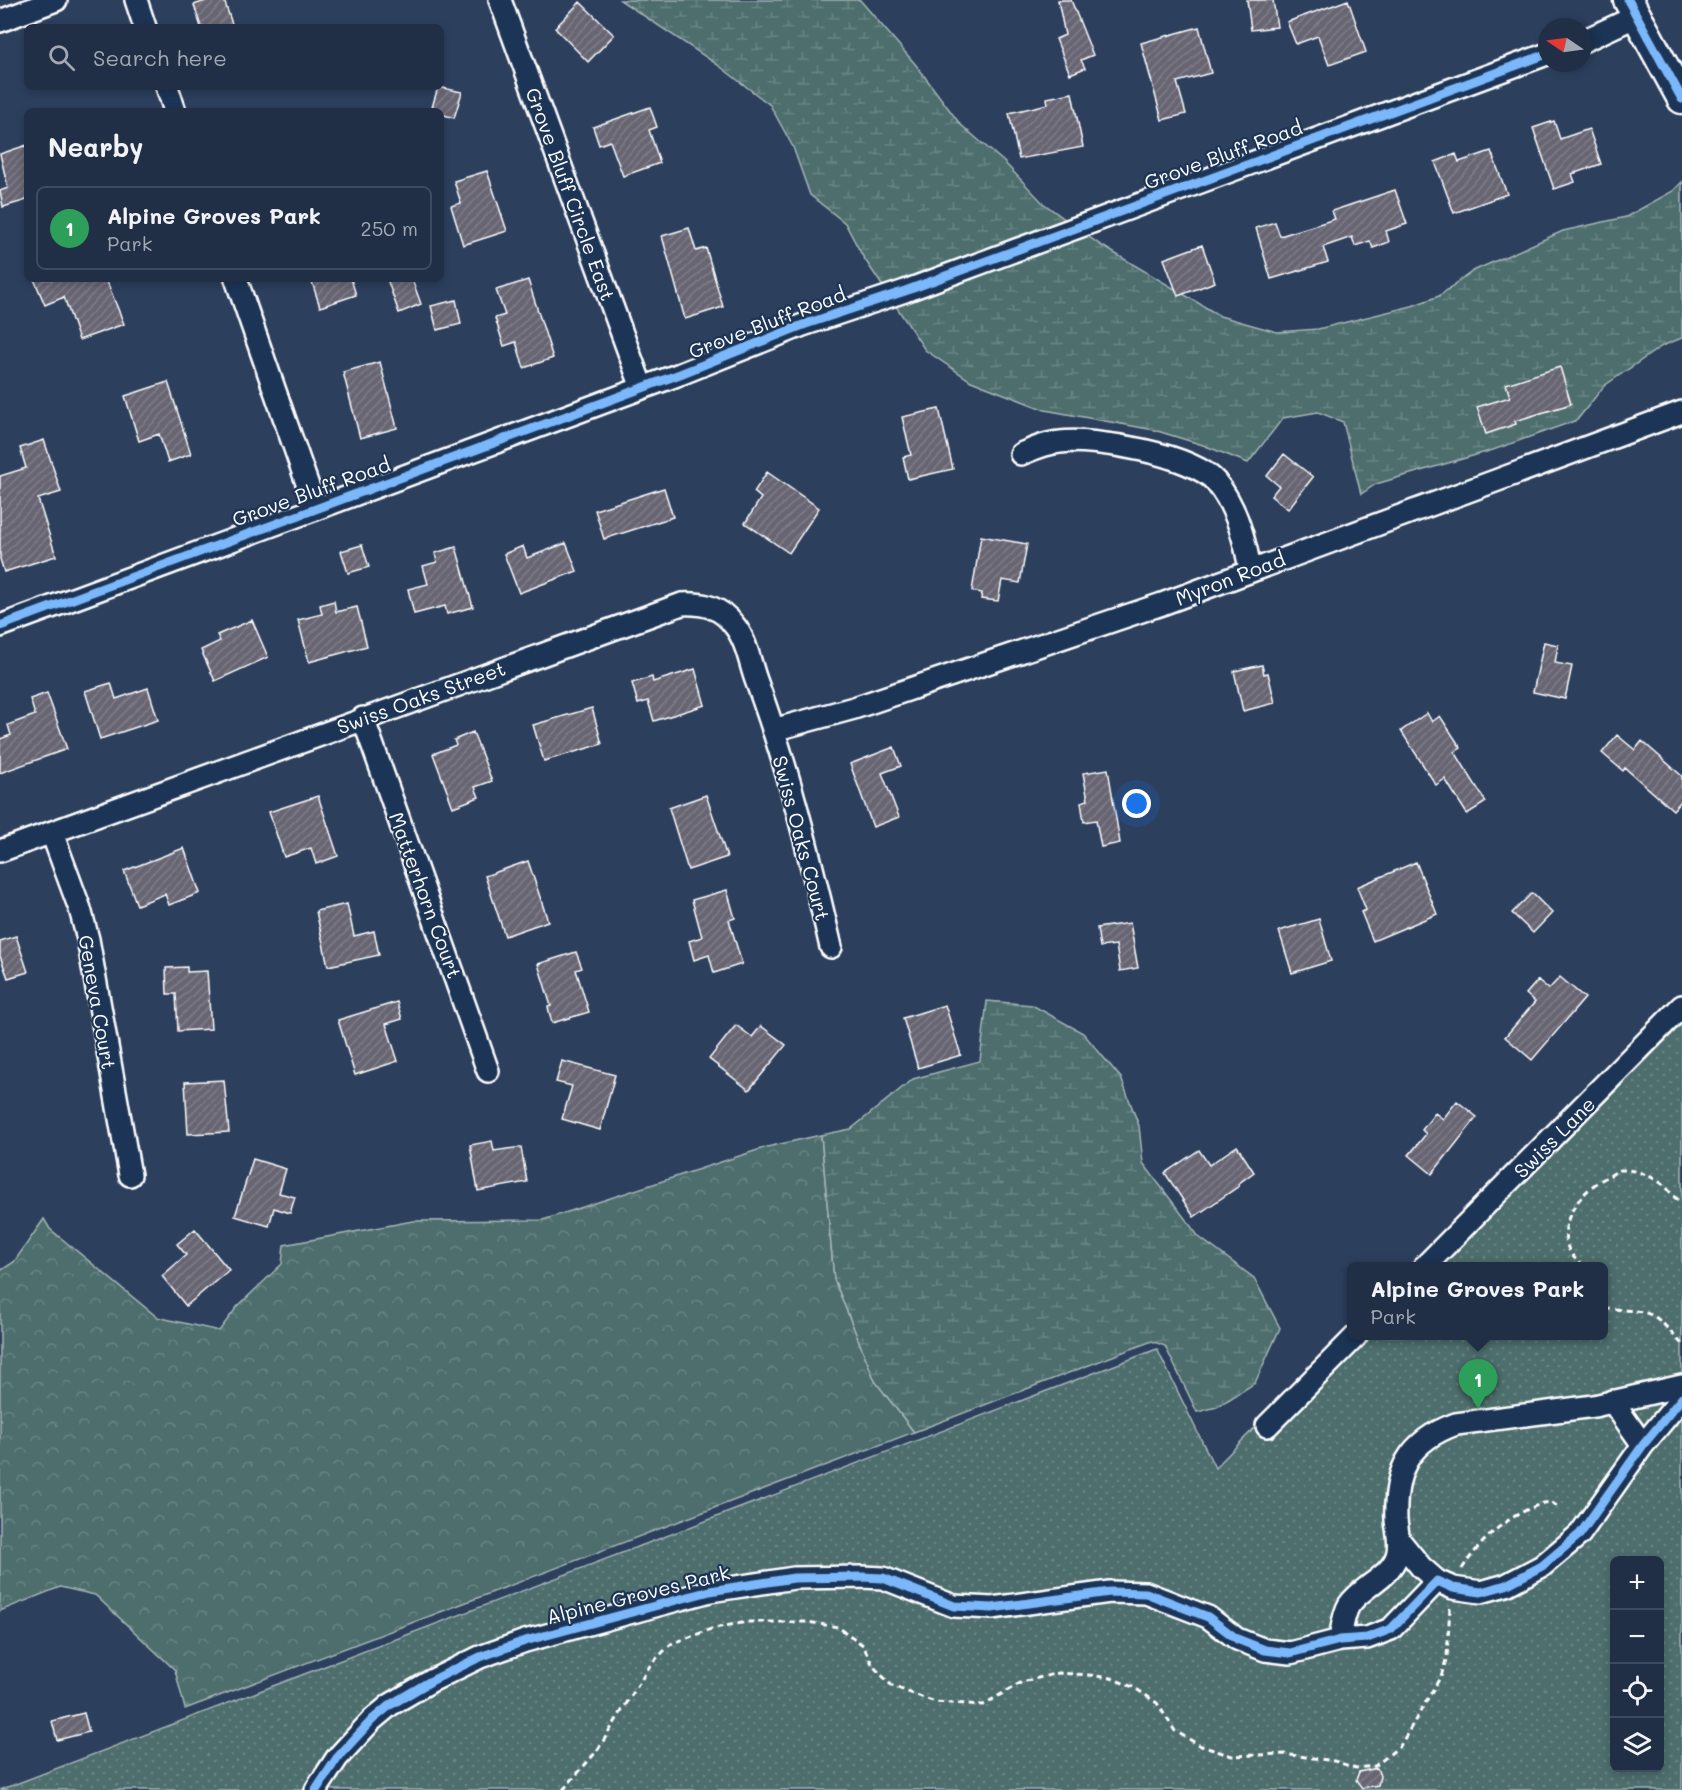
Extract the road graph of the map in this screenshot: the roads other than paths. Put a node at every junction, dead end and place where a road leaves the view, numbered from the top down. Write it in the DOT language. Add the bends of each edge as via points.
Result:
graph roads {
  1 [pos="56,0"];
  2 [pos="135,0"];
  3 [pos="500,0"];
  4 [pos="1633,8"];
  5 [pos="0,21"];
  6 [pos="144,24"];
  7 [pos="1592,35"];
  8 [pos="1538,57"];
  9 [pos="168,90"];
  10 [pos="1682,99"];
  11 [pos="174,108"];
  12 [pos="237,282"];
  13 [pos="642,388"];
  14 [pos="1682,412"];
  15 [pos="1021,454"];
  16 [pos="316,509"];
  17 [pos="1250,570"];
  18 [pos="0,626"];
  19 [pos="363,718"];
  20 [pos="773,730"];
  21 [pos="52,833"];
  22 [pos="0,851"];
  23 [pos="831,947"];
  24 [pos="1682,1006"];
  25 [pos="489,1071"];
  26 [pos="130,1175"];
  27 [pos="1429,1262"];
  28 [pos="1351,1340"];
  29 [pos="1682,1386"];
  30 [pos="1682,1398"];
  31 [pos="1612,1401"];
  32 [pos="1267,1426"];
  33 [pos="1643,1445"];
  34 [pos="1399,1540"];
  35 [pos="1445,1584"];
  36 [pos="1340,1640"];
  37 [pos="316,1790"];
  1 -- 5 [label="street"];
  2 -- 6 [label="street"];
  3 -- 13 [label="street, Grove Bluff Circle East"];
  4 -- 7 [label="street"];
  4 -- 10 [label="main road"];
  8 -- 13 [label="street, Grove Bluff Road"];
  9 -- 11 [label="street"];
  12 -- 16 [label="street"];
  13 -- 16 [label="street, Grove Bluff Road"];
  14 -- 17 [label="street, Myron Road"];
  15 -- 17 [label="street" via="1060,442 1081,442 1172,457 1200,468 1215,481 1237,518"];
  16 -- 18 [label="street, Grove Bluff Road"];
  17 -- 20 [label="street, Myron Road" via="1021,653 854,708"];
  19 -- 20 [label="street, Swiss Oaks Street" via="682,604 697,603 725,615 735,626"];
  19 -- 21 [label="street, Swiss Oaks Street"];
  19 -- 25 [label="street, Matterhorn Court"];
  20 -- 23 [label="street, Swiss Oaks Court"];
  21 -- 22 [label="street, Swiss Oaks Street"];
  21 -- 26 [label="street, Geneva Court" via="88,939"];
  24 -- 27 [label="street, Swiss Lane"];
  28 -- 32 [label="street"];
  29 -- 31 [label="street"];
  30 -- 33 [label="street"];
  31 -- 33 [label="street"];
  31 -- 34 [label="street" via="1456,1424 1436,1431 1411,1454 1397,1481"];
  33 -- 35 [label="street" via="1580,1534 1542,1566 1506,1585 1481,1592"];
  34 -- 35 [label="street" via="1421,1567"];
  34 -- 36 [label="street" via="1390,1568 1348,1606"];
  35 -- 36 [label="street, Alpine Groves Park" via="1391,1629 1367,1638"];
  36 -- 37 [label="street, Alpine Groves Park" via="1290,1653 1265,1650 1237,1639 1208,1617 1146,1593 1110,1592 992,1608 954,1606 883,1578 794,1578 710,1591 480,1657 390,1705 355,1736"];
}
